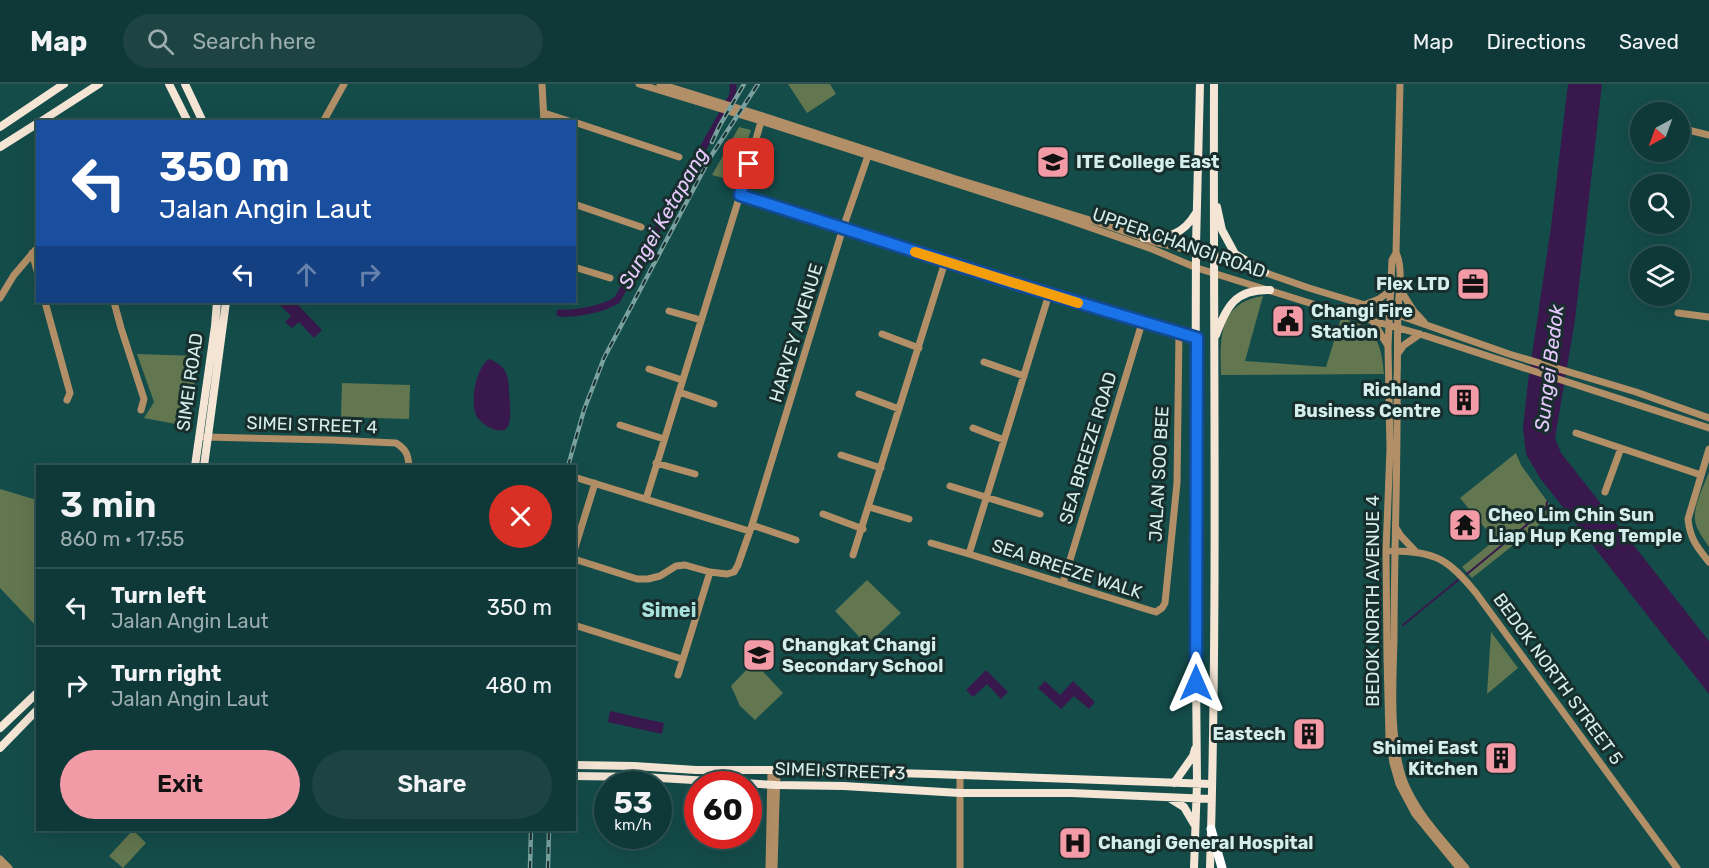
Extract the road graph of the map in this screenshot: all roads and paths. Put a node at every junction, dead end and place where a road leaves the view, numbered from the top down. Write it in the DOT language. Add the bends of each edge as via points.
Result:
graph roads {
  1 [pos="64,84"];
  2 [pos="99,84"];
  3 [pos="185,84"];
  4 [pos="344,84"];
  5 [pos="533,84"];
  6 [pos="639,84"];
  7 [pos="660,84"];
  8 [pos="1200,84"];
  9 [pos="1214,84"];
  10 [pos="1400,84"];
  11 [pos="169,85"];
  12 [pos="544,86"];
  13 [pos="719,105"];
  14 [pos="544,113"];
  15 [pos="53,118"];
  16 [pos="762,118"];
  17 [pos="187,120"];
  18 [pos="202,120"];
  19 [pos="324,120"];
  20 [pos="544,120"];
  21 [pos="567,120"];
  22 [pos="576,123"];
  23 [pos="36,124"];
  24 [pos="0,127"];
  25 [pos="1690,130"];
  26 [pos="1709,135"];
  27 [pos="0,147"];
  28 [pos="869,154"];
  29 [pos="679,157"];
  30 [pos="1213,189"];
  31 [pos="740,195"];
  32 [pos="576,205"];
  33 [pos="1197,211"];
  34 [pos="641,227"];
  35 [pos="843,228"];
  36 [pos="1144,238"];
  37 [pos="36,249"];
  38 [pos="1196,252"];
  39 [pos="32,253"];
  40 [pos="1396,253"];
  41 [pos="1213,255"];
  42 [pos="945,262"];
  43 [pos="36,267"];
  44 [pos="576,268"];
  45 [pos="1197,268"];
  46 [pos="1213,272"];
  47 [pos="1265,272"];
  48 [pos="610,278"];
  49 [pos="1399,288"];
  50 [pos="1270,290"];
  51 [pos="1390,291"];
  52 [pos="1049,294"];
  53 [pos="0,298"];
  54 [pos="45,303"];
  55 [pos="114,303"];
  56 [pos="217,303"];
  57 [pos="226,303"];
  58 [pos="1364,305"];
  59 [pos="669,311"];
  60 [pos="1389,312"];
  61 [pos="1678,313"];
  62 [pos="1398,315"];
  63 [pos="1709,317"];
  64 [pos="701,320"];
  65 [pos="1372,320"];
  66 [pos="1142,322"];
  67 [pos="1425,324"];
  68 [pos="1389,325"];
  69 [pos="1398,328"];
  70 [pos="1179,332"];
  71 [pos="882,334"];
  72 [pos="1419,334"];
  73 [pos="1197,338"];
  74 [pos="1215,338"];
  75 [pos="1388,346"];
  76 [pos="919,348"];
  77 [pos="1398,352"];
  78 [pos="984,362"];
  79 [pos="649,369"];
  80 [pos="1024,376"];
  81 [pos="682,380"];
  82 [pos="678,392"];
  83 [pos="859,394"];
  84 [pos="67,400"];
  85 [pos="714,404"];
  86 [pos="899,409"];
  87 [pos="141,410"];
  88 [pos="1709,418"];
  89 [pos="620,425"];
  90 [pos="973,428"];
  91 [pos="1709,428"];
  92 [pos="1576,433"];
  93 [pos="203,437"];
  94 [pos="664,439"];
  95 [pos="1004,440"];
  96 [pos="1621,448"];
  97 [pos="1709,449"];
  98 [pos="841,456"];
  99 [pos="656,463"];
  100 [pos="195,465"];
  101 [pos="204,465"];
  102 [pos="409,465"];
  103 [pos="881,468"];
  104 [pos="695,474"];
  105 [pos="1701,475"];
  106 [pos="576,478"];
  107 [pos="595,483"];
  108 [pos="950,486"];
  109 [pos="1605,492"];
  110 [pos="646,498"];
  111 [pos="987,498"];
  112 [pos="869,507"];
  113 [pos="823,514"];
  114 [pos="1040,514"];
  115 [pos="909,519"];
  116 [pos="750,528"];
  117 [pos="1396,528"];
  118 [pos="862,529"];
  119 [pos="796,540"];
  120 [pos="931,543"];
  121 [pos="576,545"];
  122 [pos="1395,551"];
  123 [pos="1415,551"];
  124 [pos="1386,552"];
  125 [pos="969,554"];
  126 [pos="853,555"];
  127 [pos="576,560"];
  128 [pos="1709,562"];
  129 [pos="710,572"];
  130 [pos="1063,583"];
  131 [pos="1156,612"];
  132 [pos="576,626"];
  133 [pos="682,659"];
  134 [pos="678,675"];
  135 [pos="36,694"];
  136 [pos="36,711"];
  137 [pos="0,728"];
  138 [pos="1196,746"];
  139 [pos="0,747"];
  140 [pos="576,765"];
  141 [pos="774,770"];
  142 [pos="960,775"];
  143 [pos="576,776"];
  144 [pos="991,776"];
  145 [pos="1174,783"];
  146 [pos="1197,783"];
  147 [pos="1212,784"];
  148 [pos="774,785"];
  149 [pos="1000,791"];
  150 [pos="960,793"];
  151 [pos="1165,797"];
  152 [pos="1196,798"];
  153 [pos="1211,799"];
  154 [pos="1195,825"];
  155 [pos="1211,829"];
  156 [pos="0,859"];
  157 [pos="9,868"];
  158 [pos="769,868"];
  159 [pos="774,868"];
  160 [pos="960,868"];
  161 [pos="1194,868"];
  162 [pos="1210,868"];
  163 [pos="1222,868"];
  164 [pos="1459,868"];
  165 [pos="1466,868"];
  166 [pos="1677,868"];
  1 -- 24 [label="main road"];
  2 -- 15 [label="main road"];
  3 -- 18 [label="main road"];
  4 -- 19 [label="street"];
  5 -- 12 [label="street"];
  6 -- 13 [label="street, UPPER CHANGI ROAD"];
  7 -- 13 [label="street, UPPER CHANGI ROAD"];
  8 -- 33 [label="main road"];
  9 -- 30 [label="main road"];
  10 -- 40 [label="street"];
  11 -- 17 [label="main road"];
  12 -- 14 [label="street"];
  13 -- 16 [label="street, UPPER CHANGI ROAD"];
  14 -- 20 [label="street"];
  14 -- 21 [label="street"];
  16 -- 28 [label="street, UPPER CHANGI ROAD"];
  16 -- 31 [label="street"];
  22 -- 29 [label="street"];
  23 -- 27 [label="main road"];
  25 -- 26 [label="street"];
  28 -- 35 [label="street, HARVEY AVENUE"];
  28 -- 36 [label="street, UPPER CHANGI ROAD"];
  28 -- 45 [label="street, UPPER CHANGI ROAD" via="1152,249"];
  30 -- 41 [label="main road"];
  30 -- 47 [label="main road" via="1229,245 1235,254"];
  31 -- 35 [label="street"];
  31 -- 64 [label="street"];
  32 -- 34 [label="street"];
  33 -- 36 [label="main road" via="1182,231"];
  33 -- 38 [label="main road"];
  35 -- 42 [label="street"];
  35 -- 116 [label="street, HARVEY AVENUE"];
  36 -- 38 [label="street, UPPER CHANGI ROAD"];
  37 -- 39 [label="street"];
  38 -- 41 [label="street, UPPER CHANGI ROAD"];
  38 -- 45 [label="main road"];
  39 -- 43 [label="street"];
  39 -- 53 [label="street"];
  40 -- 49 [label="street, BEDOK NORTH AVENUE 4" via="1400,262"];
  40 -- 51 [label="street, BEDOK NORTH AVENUE 4" via="1392,259"];
  41 -- 46 [label="main road"];
  41 -- 47 [label="street, UPPER CHANGI ROAD"];
  42 -- 52 [label="street"];
  42 -- 76 [label="street"];
  44 -- 48 [label="street"];
  45 -- 46 [label="street, UPPER CHANGI ROAD"];
  45 -- 73 [label="main road"];
  46 -- 50 [label="street, UPPER CHANGI ROAD"];
  46 -- 74 [label="main road"];
  47 -- 58 [label="street, UPPER CHANGI ROAD"];
  49 -- 62 [label="street, BEDOK NORTH AVENUE 4"];
  49 -- 67 [label="street"];
  50 -- 65 [label="street, UPPER CHANGI ROAD"];
  50 -- 74 [label="main road" via="1245,294 1234,301"];
  51 -- 58 [label="street"];
  51 -- 60 [label="street, BEDOK NORTH AVENUE 4"];
  52 -- 66 [label="street"];
  52 -- 80 [label="street"];
  54 -- 84 [label="street" via="70,393"];
  55 -- 87 [label="street" via="144,399"];
  56 -- 93 [label="main road, SIMEI ROAD"];
  57 -- 93 [label="main road, SIMEI ROAD"];
  58 -- 60 [label="street, UPPER CHANGI ROAD"];
  59 -- 64 [label="street"];
  60 -- 62 [label="street, UPPER CHANGI ROAD"];
  60 -- 68 [label="street, BEDOK NORTH AVENUE 4"];
  61 -- 63 [label="street"];
  62 -- 67 [label="street, UPPER CHANGI ROAD"];
  62 -- 69 [label="street, BEDOK NORTH AVENUE 4"];
  64 -- 81 [label="street"];
  65 -- 68 [label="street, UPPER CHANGI ROAD"];
  65 -- 75 [label="street"];
  66 -- 70 [label="street"];
  66 -- 130 [label="street, SEA BREEZE ROAD"];
  67 -- 88 [label="street, UPPER CHANGI ROAD"];
  68 -- 69 [label="street, UPPER CHANGI ROAD"];
  68 -- 75 [label="street, BEDOK NORTH AVENUE 4"];
  69 -- 72 [label="street, UPPER CHANGI ROAD"];
  69 -- 77 [label="street, BEDOK NORTH AVENUE 4"];
  70 -- 73 [label="street"];
  70 -- 131 [label="street, JALAN SOO BEE" via="1177,483 1166,601"];
  71 -- 76 [label="street"];
  72 -- 77 [label="street"];
  72 -- 91 [label="street, UPPER CHANGI ROAD"];
  73 -- 138 [label="main road"];
  74 -- 147 [label="main road"];
  75 -- 124 [label="street, BEDOK NORTH AVENUE 4"];
  76 -- 86 [label="street"];
  77 -- 117 [label="street, BEDOK NORTH AVENUE 4"];
  78 -- 80 [label="street"];
  79 -- 81 [label="street"];
  80 -- 95 [label="street"];
  81 -- 82 [label="street"];
  82 -- 85 [label="street"];
  82 -- 94 [label="street"];
  83 -- 86 [label="street"];
  86 -- 103 [label="street"];
  89 -- 94 [label="street"];
  90 -- 95 [label="street"];
  92 -- 96 [label="street"];
  93 -- 100 [label="main road, SIMEI ROAD"];
  93 -- 101 [label="main road, SIMEI ROAD"];
  93 -- 102 [label="street, SIMEI STREET 4" via="396,443 404,448"];
  94 -- 99 [label="street"];
  95 -- 111 [label="street"];
  96 -- 105 [label="street"];
  96 -- 109 [label="street"];
  97 -- 105 [label="street"];
  98 -- 103 [label="street"];
  99 -- 104 [label="street"];
  99 -- 110 [label="street"];
  103 -- 112 [label="street"];
  105 -- 128 [label="street" via="1688,519 1689,531"];
  106 -- 107 [label="street"];
  107 -- 110 [label="street"];
  107 -- 121 [label="street"];
  108 -- 111 [label="street"];
  110 -- 116 [label="street"];
  111 -- 114 [label="street"];
  111 -- 125 [label="street"];
  112 -- 115 [label="street"];
  112 -- 118 [label="street"];
  113 -- 118 [label="street"];
  116 -- 119 [label="street"];
  116 -- 129 [label="street, HARVEY AVENUE" via="734,572"];
  117 -- 122 [label="street, BEDOK NORTH AVENUE 4"];
  117 -- 123 [label="street"];
  118 -- 126 [label="street"];
  120 -- 125 [label="street, SEA BREEZE WALK"];
  122 -- 123 [label="street, BEDOK NORTH STREET 5"];
  122 -- 124 [label="street, BEDOK NORTH STREET 5"];
  122 -- 165 [label="street, BEDOK NORTH AVENUE 4" via="1394,719 1400,767 1419,810"];
  123 -- 166 [label="street, BEDOK NORTH STREET 5" via="1446,563 1470,585"];
  124 -- 164 [label="street, BEDOK NORTH AVENUE 4" via="1389,739 1394,769 1415,814"];
  125 -- 130 [label="street, SEA BREEZE WALK"];
  127 -- 129 [label="street" via="637,579 660,576 685,565"];
  129 -- 133 [label="street"];
  130 -- 131 [label="street, SEA BREEZE WALK"];
  132 -- 133 [label="street"];
  133 -- 134 [label="street"];
  135 -- 137 [label="main road"];
  136 -- 139 [label="main road"];
  138 -- 145 [label="main road"];
  138 -- 146 [label="main road"];
  140 -- 141 [label="main road, SIMEI STREET 3"];
  141 -- 142 [label="main road, SIMEI STREET 3"];
  141 -- 148 [label="street"];
  142 -- 144 [label="main road, SIMEI STREET 3"];
  142 -- 150 [label="street"];
  143 -- 148 [label="main road, SIMEI STREET 3"];
  144 -- 145 [label="main road, SIMEI STREET 3"];
  144 -- 149 [label="main road" via="992,784"];
  145 -- 146 [label="main road, SIMEI STREET 3"];
  146 -- 147 [label="main road, SIMEI STREET 3"];
  146 -- 152 [label="main road"];
  147 -- 153 [label="main road"];
  148 -- 150 [label="main road, SIMEI STREET 3"];
  148 -- 158 [label="street"];
  148 -- 159 [label="street"];
  149 -- 150 [label="main road, SIMEI STREET 3"];
  149 -- 151 [label="main road, SIMEI STREET 3"];
  150 -- 160 [label="street"];
  151 -- 152 [label="main road, SIMEI STREET 3"];
  151 -- 154 [label="main road" via="1184,807"];
  152 -- 153 [label="main road, SIMEI STREET 3"];
  152 -- 154 [label="main road"];
  153 -- 155 [label="main road"];
  154 -- 161 [label="main road"];
  155 -- 162 [label="main road"];
  155 -- 163 [label="highway"];
  156 -- 157 [label="street"];
}
